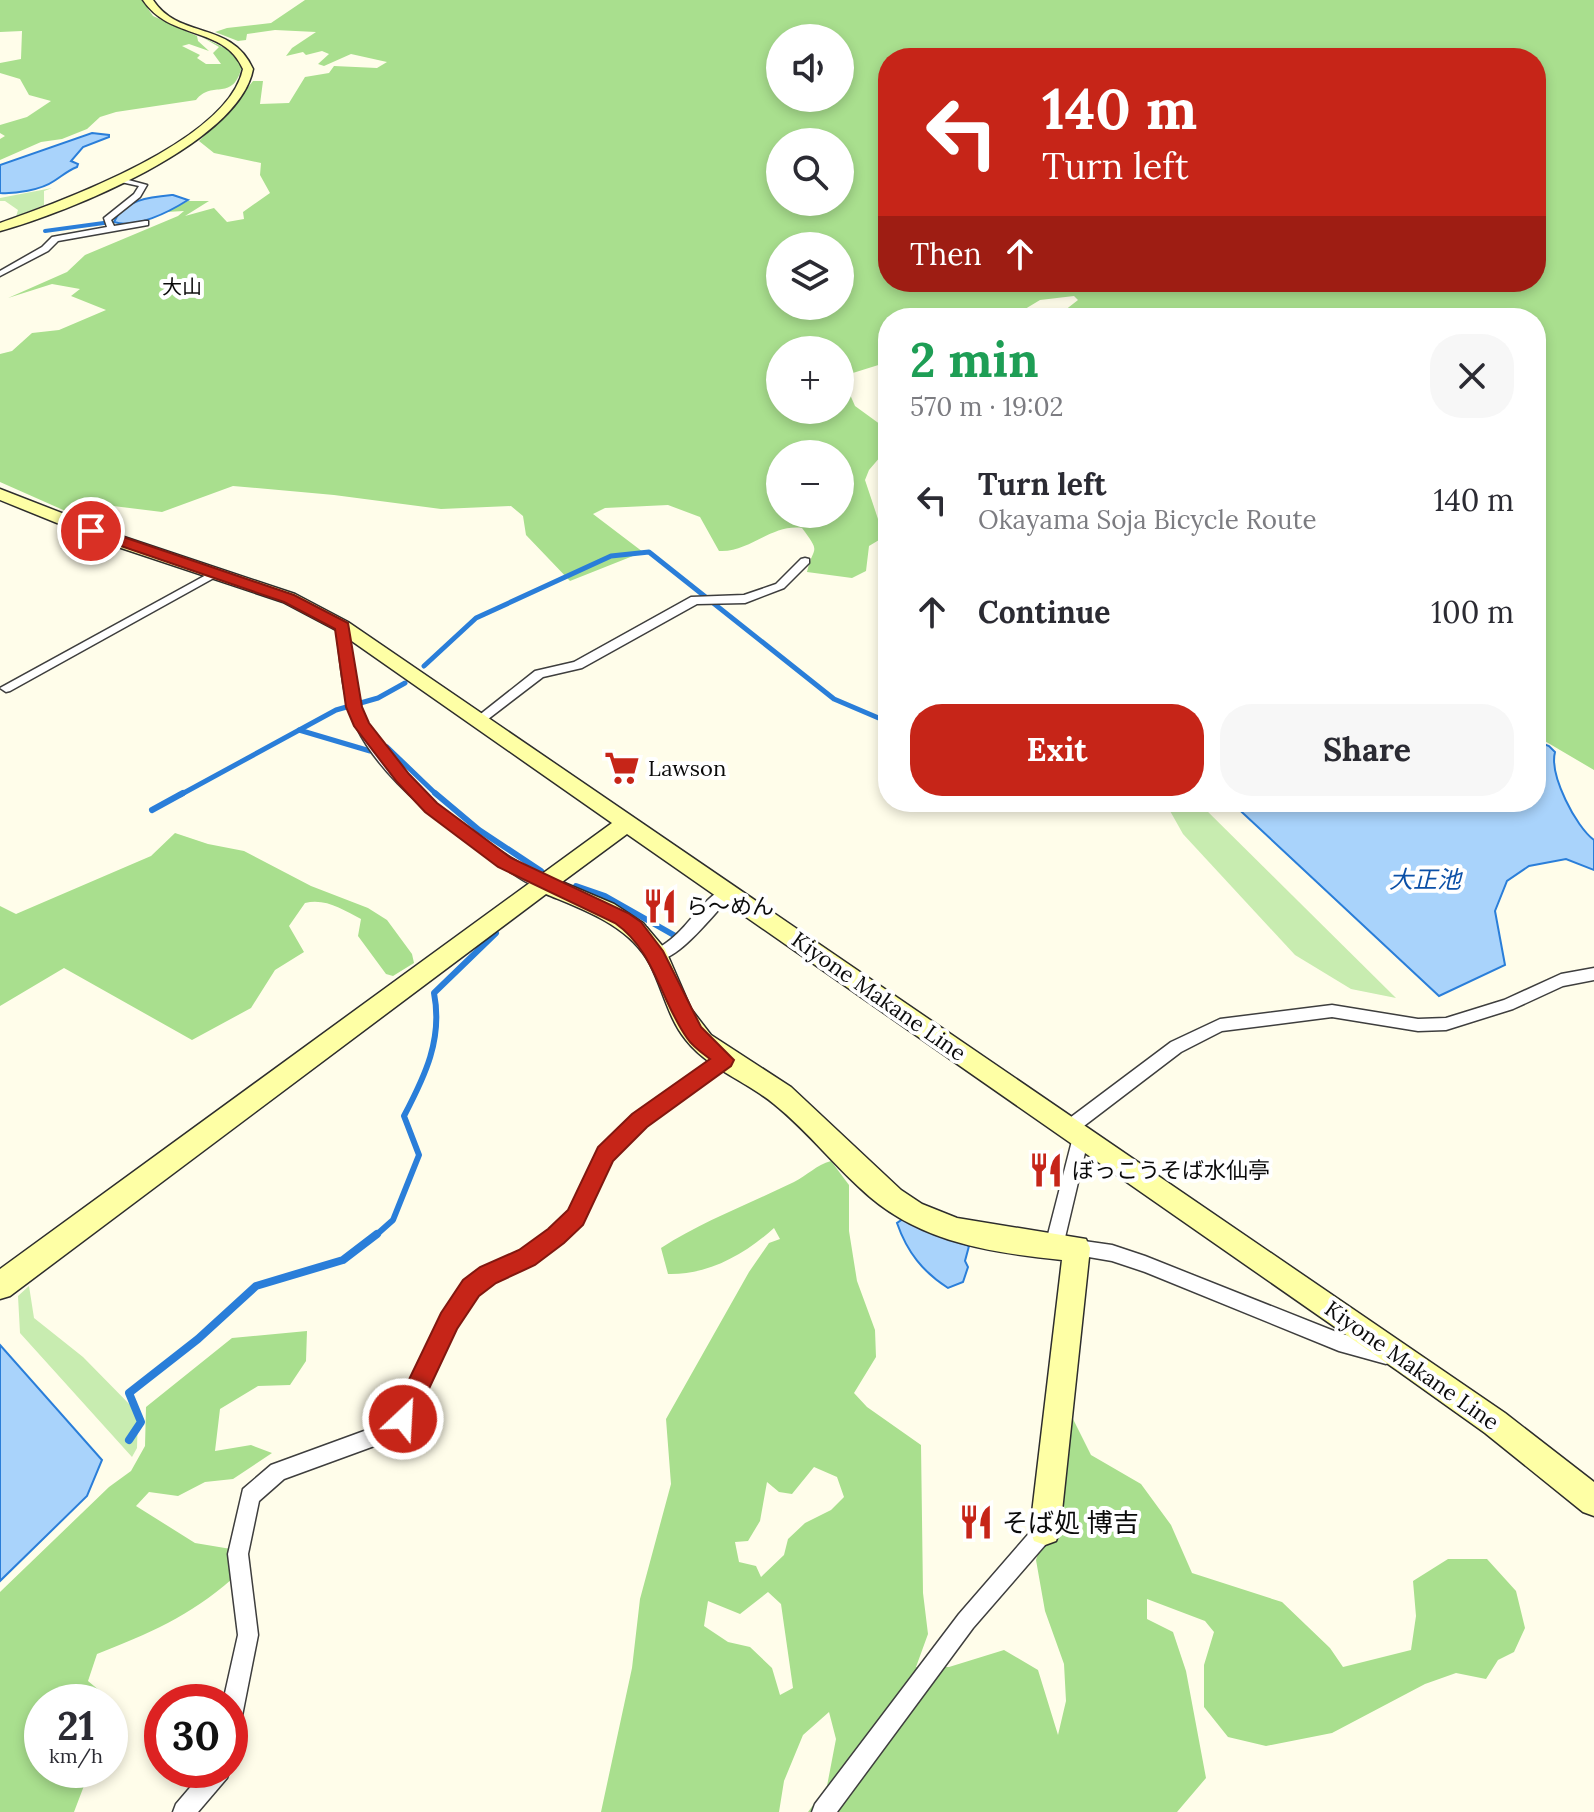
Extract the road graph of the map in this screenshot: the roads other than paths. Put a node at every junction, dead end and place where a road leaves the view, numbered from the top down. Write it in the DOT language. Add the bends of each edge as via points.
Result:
graph roads {
  1 [pos="148,0"];
  2 [pos="124,180"];
  3 [pos="145,223"];
  4 [pos="109,225"];
  5 [pos="0,227"];
  6 [pos="0,274"];
  7 [pos="0,494"];
  8 [pos="805,561"];
  9 [pos="217,572"];
  10 [pos="342,626"];
  11 [pos="6,688"];
  12 [pos="479,720"];
  13 [pos="628,822"];
  14 [pos="542,883"];
  15 [pos="727,892"];
  16 [pos="657,956"];
  17 [pos="1594,974"];
  18 [pos="724,1060"];
  19 [pos="1075,1132"];
  20 [pos="1066,1247"];
  21 [pos="0,1286"];
  22 [pos="1408,1361"];
  23 [pos="1594,1501"];
  24 [pos="1045,1530"];
  25 [pos="238,1684"];
  26 [pos="204,1788"];
  27 [pos="184,1812"];
  28 [pos="823,1812"];
  1 -- 2 [label="main road" via="164,18 238,50 247,63 247,75 198,134"];
  2 -- 4 [label="street" via="143,185"];
  2 -- 5 [label="main road"];
  3 -- 4 [label="street"];
  4 -- 6 [label="street" via="55,239"];
  7 -- 9 [label="main road, Kiyone Makane Line" via="115,540"];
  8 -- 12 [label="street" via="780,586 745,599 695,600 578,665 539,674"];
  9 -- 10 [label="main road, Kiyone Makane Line" via="289,598"];
  9 -- 11 [label="street"];
  10 -- 12 [label="main road, Kiyone Makane Line"];
  10 -- 14 [label="street" via="353,704 382,752 431,807 504,862"];
  12 -- 13 [label="main road, Kiyone Makane Line"];
  13 -- 14 [label="main road"];
  13 -- 15 [label="main road, Kiyone Makane Line"];
  14 -- 16 [label="main road" via="621,918"];
  14 -- 21 [label="main road"];
  15 -- 16 [label="street" via="683,940"];
  15 -- 19 [label="main road, Kiyone Makane Line"];
  16 -- 18 [label="main road" via="694,1033"];
  17 -- 19 [label="street" via="1561,980 1508,1005 1446,1024 1418,1025 1332,1011 1220,1025 1176,1047"];
  18 -- 20 [label="main road" via="780,1093 865,1175 909,1209 982,1237"];
  18 -- 25 [label="street" via="640,1121 605,1154 575,1217 556,1236 471,1288 449,1321 403,1419 392,1430 278,1472 250,1496 238,1554 248,1635"];
  19 -- 20 [label="street"];
  19 -- 22 [label="main road, Kiyone Makane Line"];
  20 -- 22 [label="street" via="1134,1260 1339,1342"];
  20 -- 24 [label="main road"];
  22 -- 23 [label="main road, Kiyone Makane Line"];
  24 -- 28 [label="street" via="966,1621"];
  26 -- 27 [label="street"];
}
